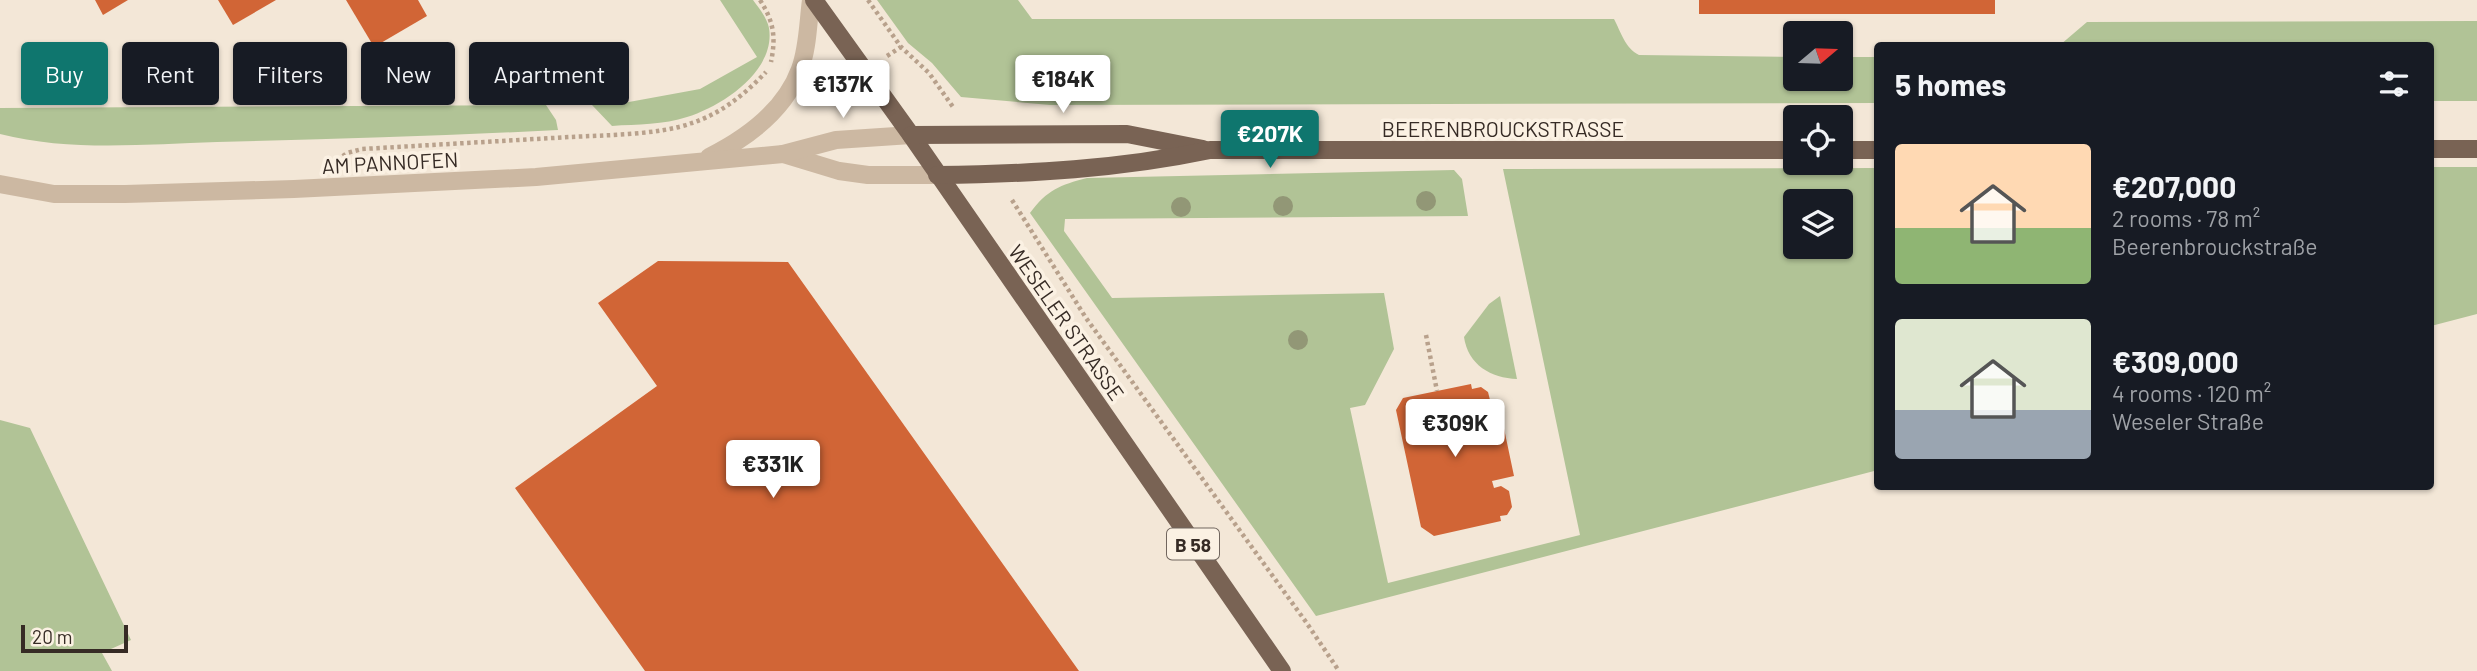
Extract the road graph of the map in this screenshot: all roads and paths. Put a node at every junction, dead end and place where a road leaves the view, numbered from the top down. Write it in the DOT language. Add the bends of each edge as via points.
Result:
graph roads {
  1 [pos="761,0"];
  2 [pos="812,0"];
  3 [pos="868,0"];
  4 [pos="901,47"];
  5 [pos="865,71"];
  6 [pos="793,84"];
  7 [pos="970,134"];
  8 [pos="911,135"];
  9 [pos="378,148"];
  10 [pos="2434,149"];
  11 [pos="2477,149"];
  12 [pos="1210,150"];
  13 [pos="1783,150"];
  14 [pos="1853,150"];
  15 [pos="1874,150"];
  16 [pos="783,154"];
  17 [pos="699,162"];
  18 [pos="996,174"];
  19 [pos="937,175"];
  20 [pos="0,184"];
  21 [pos="1426,335"];
  22 [pos="1437,391"];
  23 [pos="1282,671"];
  24 [pos="1339,671"];
  1 -- 9 [label="path" via="775,36 770,68 739,98 690,124 622,134"];
  2 -- 5 [label="main road, WESELER STRASSE / B 58"];
  2 -- 6 [label="street" via="801,68"];
  3 -- 4 [label="path"];
  4 -- 5 [label="path"];
  4 -- 7 [label="path" via="929,73"];
  5 -- 6 [label="path" via="820,96"];
  5 -- 8 [label="main road, WESELER STRASSE / B 58"];
  6 -- 17 [label="street" via="755,130"];
  7 -- 8 [label="main road, BEERENBROUCKSTRASSE"];
  7 -- 12 [label="main road, BEERENBROUCKSTRASSE" via="1126,134"];
  8 -- 16 [label="street" via="836,140"];
  8 -- 19 [label="main road, WESELER STRASSE / B 58"];
  10 -- 11 [label="main road"];
  12 -- 13 [label="main road, BEERENBROUCKSTRASSE"];
  12 -- 18 [label="main road, BEERENBROUCKSTRASSE" via="1124,166"];
  14 -- 15 [label="main road"];
  16 -- 17 [label="street, AM PANNOFEN"];
  16 -- 19 [label="street" via="869,176"];
  17 -- 20 [label="street, AM PANNOFEN" via="536,177 294,190 54,194"];
  18 -- 19 [label="main road, BEERENBROUCKSTRASSE"];
  18 -- 24 [label="path" via="1086,318"];
  19 -- 23 [label="main road, WESELER STRASSE / B 58"];
  21 -- 22 [label="path"];
}
